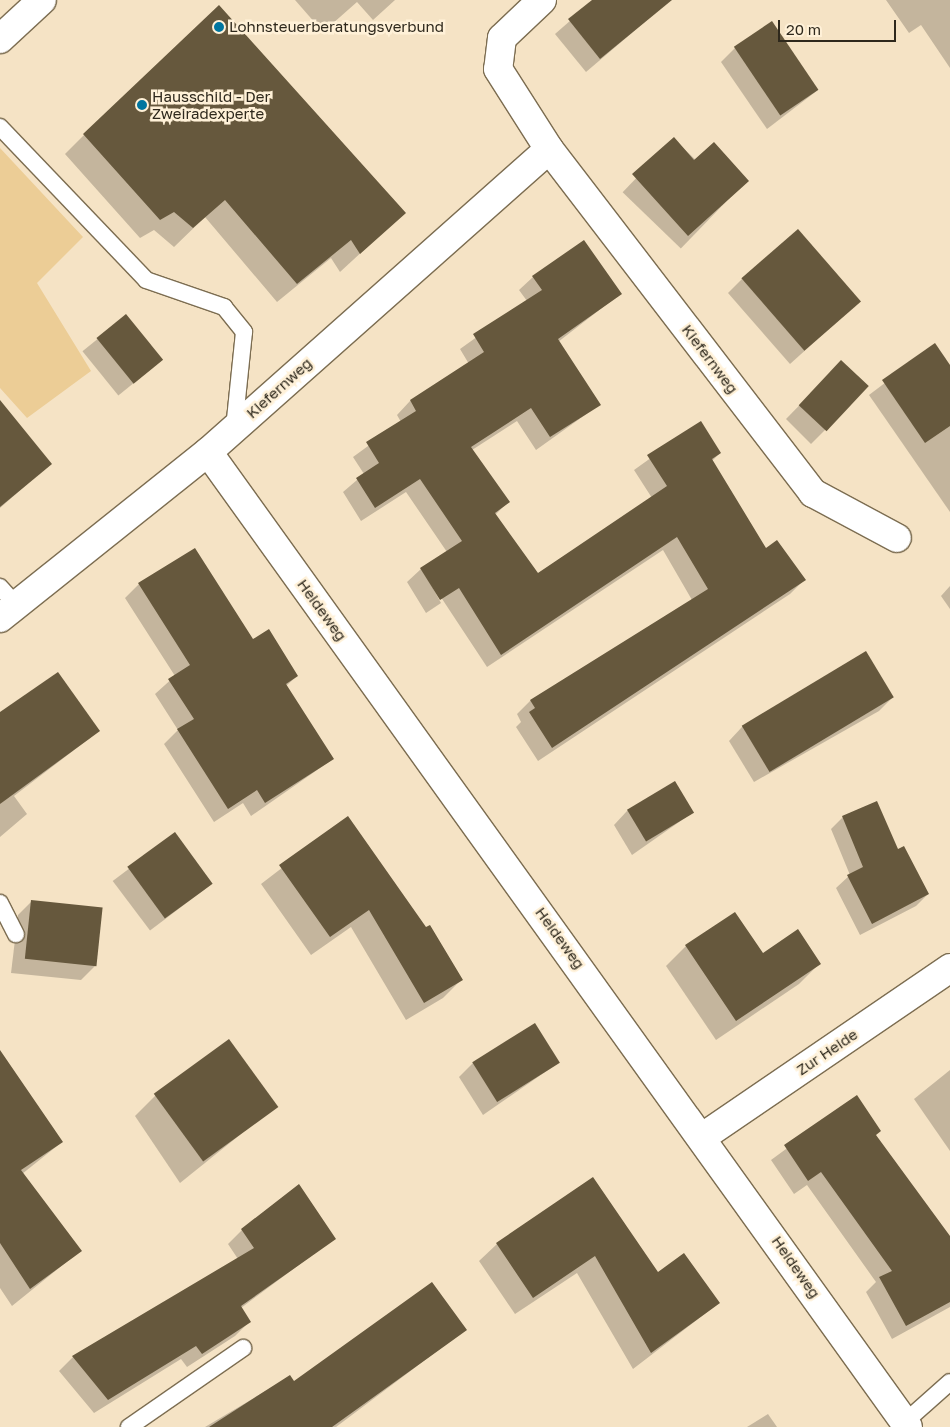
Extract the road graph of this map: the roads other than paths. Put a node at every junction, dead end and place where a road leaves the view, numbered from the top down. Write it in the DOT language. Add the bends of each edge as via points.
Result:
graph roads {
  1 [pos="42,0"];
  2 [pos="542,0"];
  3 [pos="0,39"];
  4 [pos="0,127"];
  5 [pos="549,148"];
  6 [pos="234,428"];
  7 [pos="208,452"];
  8 [pos="897,538"];
  9 [pos="5,603"];
  10 [pos="0,903"];
  11 [pos="16,934"];
  12 [pos="950,968"];
  13 [pos="704,1136"];
  14 [pos="244,1348"];
  15 [pos="950,1382"];
  16 [pos="906,1424"];
  17 [pos="128,1427"];
  1 -- 3 [label="street"];
  2 -- 5 [label="street, Kiefernweg" via="502,38 498,69"];
  4 -- 6 [label="lane" via="146,280 224,307 244,332"];
  5 -- 6 [label="street, Kiefernweg"];
  5 -- 8 [label="street, Kiefernweg" via="813,494"];
  6 -- 7 [label="street, Kiefernweg"];
  7 -- 9 [label="street, Kiefernweg"];
  7 -- 13 [label="street, Heideweg"];
  10 -- 11 [label="lane"];
  12 -- 13 [label="street, Zur Heide"];
  13 -- 16 [label="street, Heideweg"];
  14 -- 17 [label="lane"];
  15 -- 16 [label="lane"];
}
